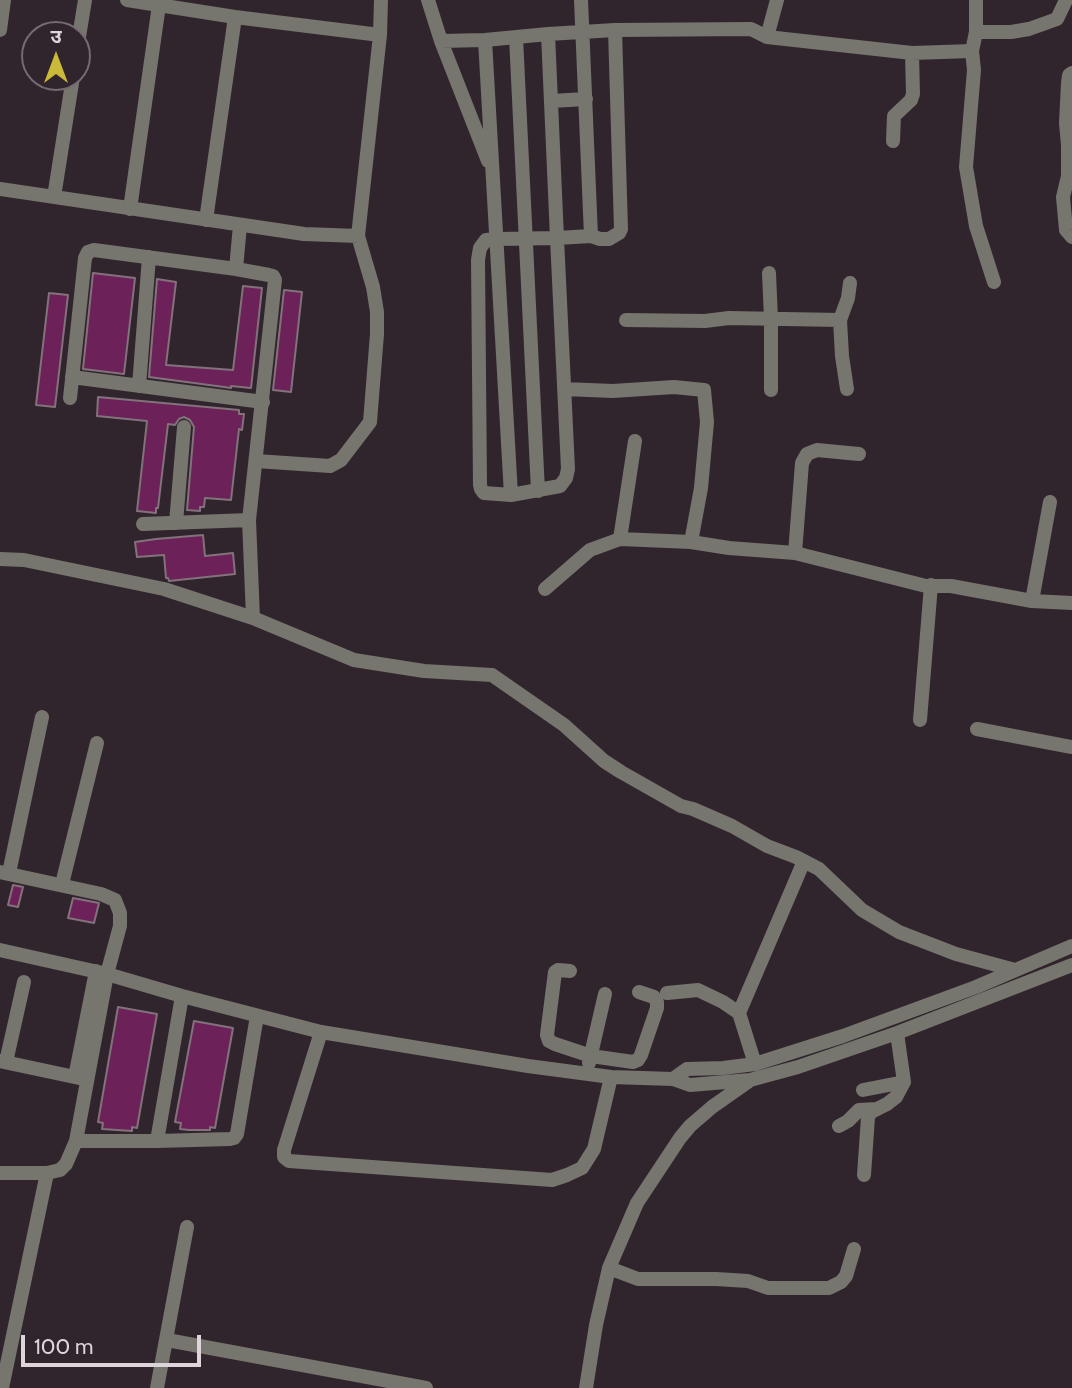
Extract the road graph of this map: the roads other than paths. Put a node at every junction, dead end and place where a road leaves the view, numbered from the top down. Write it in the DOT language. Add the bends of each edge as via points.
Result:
graph roads {
  1 [pos="4,0"];
  2 [pos="85,0"];
  3 [pos="127,0"];
  4 [pos="382,0"];
  5 [pos="428,0"];
  6 [pos="580,0"];
  7 [pos="777,0"];
  8 [pos="976,0"];
  9 [pos="1066,0"];
  10 [pos="159,5"];
  11 [pos="235,17"];
  12 [pos="82,21"];
  13 [pos="0,30"];
  14 [pos="615,30"];
  15 [pos="581,32"];
  16 [pos="976,32"];
  17 [pos="548,34"];
  18 [pos="380,36"];
  19 [pos="516,37"];
  20 [pos="768,37"];
  21 [pos="485,40"];
  22 [pos="441,41"];
  23 [pos="972,51"];
  24 [pos="912,53"];
  25 [pos="1072,73"];
  26 [pos="71,91"];
  27 [pos="586,99"];
  28 [pos="551,101"];
  29 [pos="893,141"];
  30 [pos="494,175"];
  31 [pos="0,190"];
  32 [pos="54,197"];
  33 [pos="130,209"];
  34 [pos="206,220"];
  35 [pos="240,225"];
  36 [pos="358,236"];
  37 [pos="591,236"];
  38 [pos="1072,237"];
  39 [pos="525,238"];
  40 [pos="557,238"];
  41 [pos="498,239"];
  42 [pos="149,257"];
  43 [pos="236,269"];
  44 [pos="769,273"];
  45 [pos="850,282"];
  46 [pos="994,282"];
  47 [pos="771,319"];
  48 [pos="626,320"];
  49 [pos="840,320"];
  50 [pos="72,377"];
  51 [pos="139,386"];
  52 [pos="564,389"];
  53 [pos="847,389"];
  54 [pos="771,390"];
  55 [pos="70,398"];
  56 [pos="263,402"];
  57 [pos="184,427"];
  58 [pos="635,441"];
  59 [pos="859,454"];
  60 [pos="256,461"];
  61 [pos="538,491"];
  62 [pos="511,495"];
  63 [pos="1050,502"];
  64 [pos="249,520"];
  65 [pos="176,523"];
  66 [pos="143,524"];
  67 [pos="620,539"];
  68 [pos="691,542"];
  69 [pos="795,554"];
  70 [pos="0,559"];
  71 [pos="931,585"];
  72 [pos="545,589"];
  73 [pos="1032,601"];
  74 [pos="1072,603"];
  75 [pos="253,618"];
  76 [pos="42,717"];
  77 [pos="920,720"];
  78 [pos="977,729"];
  79 [pos="97,743"];
  80 [pos="1072,747"];
  81 [pos="804,861"];
  82 [pos="4,872"];
  83 [pos="62,884"];
  84 [pos="1072,946"];
  85 [pos="0,950"];
  86 [pos="1072,965"];
  87 [pos="1015,970"];
  88 [pos="570,971"];
  89 [pos="101,972"];
  90 [pos="24,982"];
  91 [pos="639,992"];
  92 [pos="667,993"];
  93 [pos="605,994"];
  94 [pos="182,996"];
  95 [pos="739,1013"];
  96 [pos="257,1016"];
  97 [pos="320,1032"];
  98 [pos="897,1033"];
  99 [pos="591,1056"];
  100 [pos="3,1062"];
  101 [pos="755,1064"];
  102 [pos="587,1074"];
  103 [pos="611,1077"];
  104 [pos="81,1078"];
  105 [pos="673,1079"];
  106 [pos="750,1080"];
  107 [pos="904,1082"];
  108 [pos="863,1090"];
  109 [pos="877,1109"];
  110 [pos="839,1126"];
  111 [pos="76,1141"];
  112 [pos="157,1141"];
  113 [pos="0,1173"];
  114 [pos="47,1173"];
  115 [pos="864,1175"];
  116 [pos="187,1227"];
  117 [pos="854,1249"];
  118 [pos="609,1268"];
  119 [pos="167,1340"];
  120 [pos="2,1388"];
  121 [pos="157,1388"];
  122 [pos="426,1388"];
  123 [pos="586,1388"];
  1 -- 13 [label="street"];
  2 -- 12 [label="street"];
  3 -- 10 [label="street"];
  4 -- 18 [label="street"];
  5 -- 22 [label="street"];
  6 -- 15 [label="street"];
  7 -- 20 [label="street"];
  8 -- 16 [label="street"];
  9 -- 16 [label="street" via="1057,19 1029,30"];
  10 -- 11 [label="street"];
  10 -- 33 [label="street"];
  11 -- 18 [label="street"];
  11 -- 34 [label="street"];
  14 -- 15 [label="street"];
  14 -- 20 [label="street" via="751,29"];
  14 -- 37 [label="street" via="621,229 609,239"];
  15 -- 17 [label="street"];
  15 -- 27 [label="street"];
  16 -- 23 [label="street"];
  17 -- 19 [label="street"];
  17 -- 28 [label="street"];
  18 -- 36 [label="street"];
  19 -- 21 [label="street"];
  19 -- 39 [label="street"];
  20 -- 24 [label="street"];
  21 -- 22 [label="street"];
  21 -- 30 [label="street"];
  22 -- 30 [label="street"];
  23 -- 24 [label="street"];
  23 -- 46 [label="street" via="966,167 976,226"];
  24 -- 29 [label="street" via="913,94 894,116"];
  25 -- 38 [label="street" via="1063,197 1066,230"];
  26 -- 32 [label="street"];
  27 -- 28 [label="street"];
  27 -- 37 [label="street"];
  28 -- 40 [label="street"];
  30 -- 41 [label="street"];
  31 -- 32 [label="street"];
  32 -- 33 [label="street"];
  33 -- 34 [label="street"];
  34 -- 35 [label="street"];
  35 -- 36 [label="street"];
  35 -- 43 [label="street"];
  36 -- 60 [label="street" via="377,312 370,422 341,460 330,466"];
  37 -- 40 [label="street"];
  39 -- 40 [label="street"];
  39 -- 41 [label="street"];
  39 -- 61 [label="street"];
  40 -- 52 [label="street"];
  41 -- 62 [label="street"];
  41 -- 62 [label="street" via="486,240 478,260 480,485 484,493"];
  42 -- 43 [label="street"];
  42 -- 50 [label="street" via="88,252"];
  42 -- 51 [label="street"];
  43 -- 56 [label="street" via="275,279"];
  44 -- 47 [label="street"];
  45 -- 49 [label="street"];
  47 -- 48 [label="street"];
  47 -- 49 [label="street"];
  47 -- 54 [label="street"];
  49 -- 53 [label="street"];
  50 -- 51 [label="street"];
  50 -- 55 [label="street"];
  51 -- 56 [label="street"];
  52 -- 61 [label="street" via="566,478 560,486"];
  52 -- 68 [label="street" via="704,390 701,488"];
  56 -- 60 [label="street"];
  57 -- 65 [label="street"];
  58 -- 67 [label="street"];
  59 -- 69 [label="street" via="817,450 807,454 802,463"];
  60 -- 64 [label="street"];
  61 -- 62 [label="street"];
  63 -- 73 [label="street"];
  64 -- 65 [label="street"];
  64 -- 75 [label="street"];
  65 -- 66 [label="street"];
  67 -- 68 [label="street"];
  67 -- 72 [label="street" via="590,550"];
  68 -- 69 [label="street"];
  69 -- 71 [label="street"];
  70 -- 75 [label="street" via="164,589"];
  71 -- 73 [label="street"];
  71 -- 77 [label="street"];
  73 -- 74 [label="street"];
  75 -- 81 [label="street" via="354,660 492,675 621,772 681,806"];
  76 -- 82 [label="street"];
  78 -- 80 [label="street"];
  79 -- 83 [label="street"];
  81 -- 87 [label="street" via="862,910 900,932"];
  81 -- 95 [label="street"];
  82 -- 83 [label="street"];
  83 -- 89 [label="street" via="115,900 120,926"];
  84 -- 87 [label="street"];
  85 -- 89 [label="street"];
  86 -- 98 [label="street"];
  87 -- 101 [label="street" via="843,1036"];
  88 -- 99 [label="street" via="555,972 547,1035 555,1044"];
  89 -- 94 [label="street"];
  89 -- 104 [label="street"];
  90 -- 100 [label="street"];
  91 -- 99 [label="street" via="654,997 657,1008 638,1060"];
  92 -- 95 [label="street" via="698,990"];
  93 -- 99 [label="street"];
  94 -- 96 [label="street"];
  94 -- 112 [label="street"];
  95 -- 101 [label="street"];
  96 -- 97 [label="street"];
  96 -- 112 [label="street" via="237,1134 230,1139"];
  97 -- 102 [label="street"];
  97 -- 103 [label="street" via="284,1150 289,1161 552,1180 582,1168 594,1149"];
  98 -- 106 [label="street"];
  98 -- 107 [label="street"];
  99 -- 102 [label="street"];
  100 -- 104 [label="street"];
  101 -- 105 [label="street" via="687,1069"];
  102 -- 103 [label="street"];
  103 -- 105 [label="street"];
  104 -- 111 [label="street"];
  105 -- 106 [label="street" via="690,1085"];
  106 -- 118 [label="street" via="680,1138 637,1203"];
  107 -- 108 [label="street"];
  107 -- 109 [label="street" via="896,1097"];
  109 -- 110 [label="street" via="859,1110"];
  109 -- 115 [label="street" via="868,1117"];
  111 -- 112 [label="street"];
  111 -- 114 [label="street" via="65,1166"];
  113 -- 114 [label="street"];
  114 -- 120 [label="street"];
  116 -- 119 [label="street"];
  117 -- 118 [label="street" via="846,1276 830,1288 768,1288 716,1279 638,1279"];
  118 -- 123 [label="street"];
  119 -- 121 [label="street"];
  119 -- 122 [label="street"];
}
